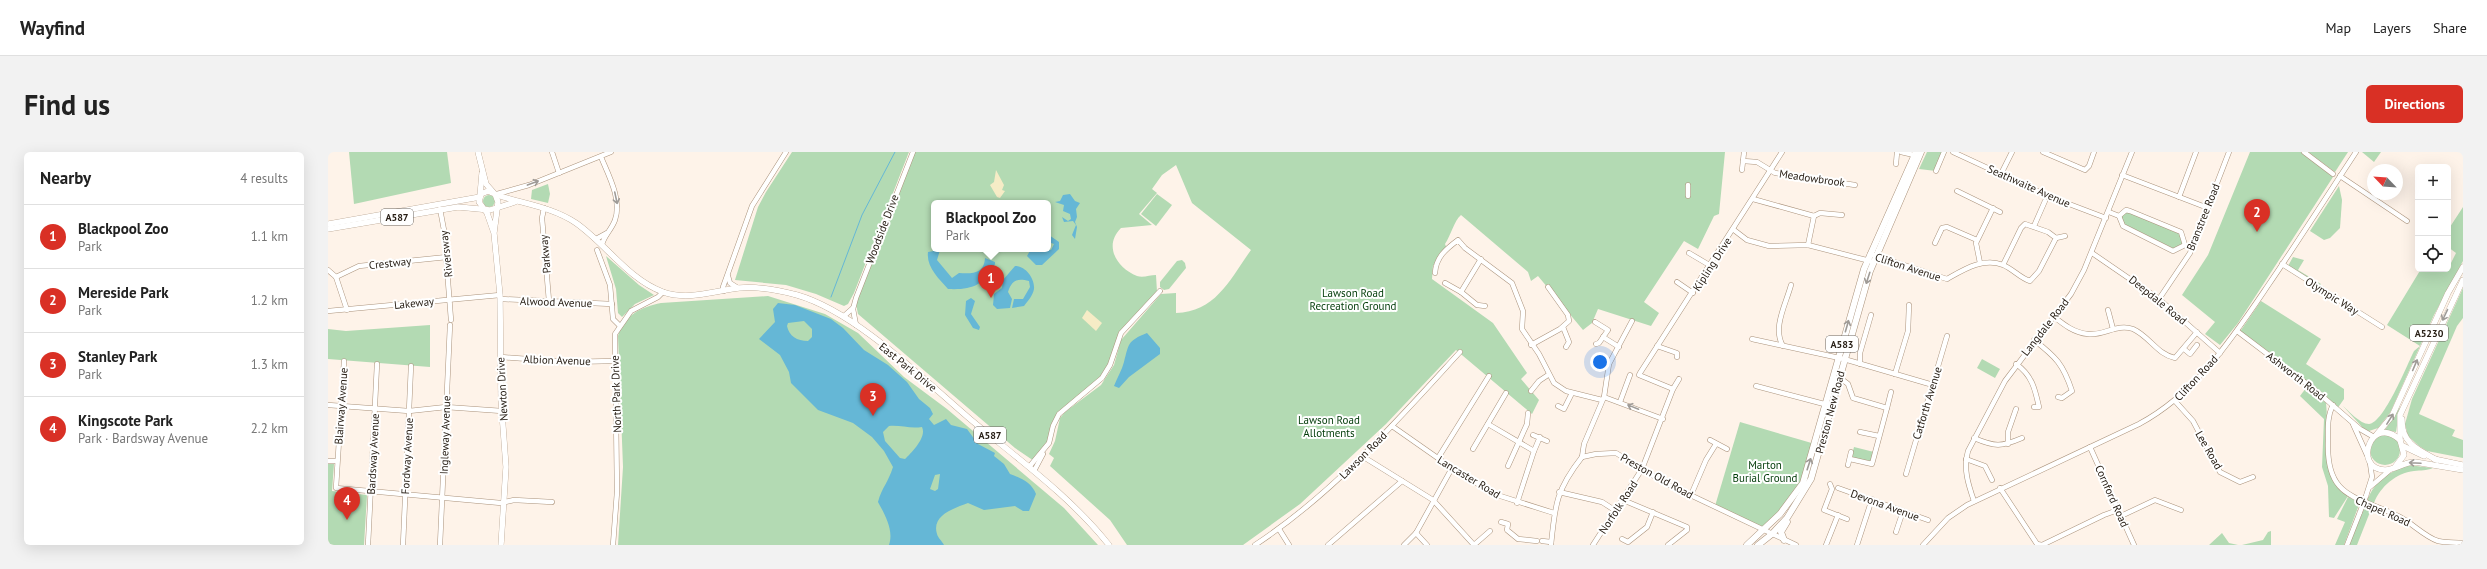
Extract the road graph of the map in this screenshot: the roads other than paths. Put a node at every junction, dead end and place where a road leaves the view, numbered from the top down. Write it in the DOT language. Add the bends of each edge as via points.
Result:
graph roads {
  1 [pos="478,152"];
  2 [pos="552,152"];
  3 [pos="611,152"];
  4 [pos="786,152"];
  5 [pos="913,152"];
  6 [pos="1744,152"];
  7 [pos="1782,152"];
  8 [pos="1897,152"];
  9 [pos="1901,152"];
  10 [pos="1921,152"];
  11 [pos="1944,152"];
  12 [pos="1953,152"];
  13 [pos="2012,152"];
  14 [pos="2043,152"];
  15 [pos="2094,152"];
  16 [pos="2132,152"];
  17 [pos="2196,152"];
  18 [pos="2229,152"];
  19 [pos="2304,152"];
  20 [pos="2356,152"];
  21 [pos="1915,154"];
  22 [pos="601,157"];
  23 [pos="1743,161"];
  24 [pos="1896,164"];
  25 [pos="1741,168"];
  26 [pos="1771,170"];
  27 [pos="482,171"];
  28 [pos="1936,171"];
  29 [pos="559,173"];
  30 [pos="2001,174"];
  31 [pos="2333,174"];
  32 [pos="2122,175"];
  33 [pos="2340,176"];
  34 [pos="1688,185"];
  35 [pos="1854,185"];
  36 [pos="1957,191"];
  37 [pos="495,194"];
  38 [pos="1688,196"];
  39 [pos="480,197"];
  40 [pos="2179,197"];
  41 [pos="1753,199"];
  42 [pos="2045,201"];
  43 [pos="515,202"];
  44 [pos="496,206"];
  45 [pos="544,208"];
  46 [pos="1993,208"];
  47 [pos="2208,208"];
  48 [pos="440,209"];
  49 [pos="484,209"];
  50 [pos="2000,212"];
  51 [pos="2108,212"];
  52 [pos="1842,215"];
  53 [pos="1814,216"];
  54 [pos="2119,216"];
  55 [pos="2106,218"];
  56 [pos="2407,221"];
  57 [pos="328,224"];
  58 [pos="2034,226"];
  59 [pos="328,229"];
  60 [pos="1734,230"];
  61 [pos="609,232"];
  62 [pos="494,233"];
  63 [pos="2065,236"];
  64 [pos="2056,238"];
  65 [pos="596,239"];
  66 [pos="1977,240"];
  67 [pos="1935,243"];
  68 [pos="602,245"];
  69 [pos="1808,245"];
  70 [pos="2185,245"];
  71 [pos="2192,248"];
  72 [pos="597,250"];
  73 [pos="1689,253"];
  74 [pos="2092,253"];
  75 [pos="447,257"];
  76 [pos="1872,258"];
  77 [pos="1481,259"];
  78 [pos="1980,263"];
  79 [pos="2282,264"];
  80 [pos="2003,265"];
  81 [pos="1711,266"];
  82 [pos="2463,267"];
  83 [pos="328,270"];
  84 [pos="1435,273"];
  85 [pos="728,274"];
  86 [pos="336,277"];
  87 [pos="1947,279"];
  88 [pos="2463,280"];
  89 [pos="1677,282"];
  90 [pos="1445,283"];
  91 [pos="1949,284"];
  92 [pos="1791,285"];
  93 [pos="1548,287"];
  94 [pos="739,288"];
  95 [pos="724,291"];
  96 [pos="1160,291"];
  97 [pos="663,292"];
  98 [pos="1461,292"];
  99 [pos="1693,293"];
  100 [pos="500,297"];
  101 [pos="450,299"];
  102 [pos="2159,299"];
  103 [pos="549,301"];
  104 [pos="612,304"];
  105 [pos="1909,305"];
  106 [pos="1485,306"];
  107 [pos="853,308"];
  108 [pos="347,310"];
  109 [pos="2108,310"];
  110 [pos="328,311"];
  111 [pos="844,316"];
  112 [pos="2053,316"];
  113 [pos="1869,317"];
  114 [pos="1632,321"];
  115 [pos="1595,322"];
  116 [pos="619,325"];
  117 [pos="856,325"];
  118 [pos="1563,327"];
  119 [pos="2382,327"];
  120 [pos="2114,329"];
  121 [pos="2237,331"];
  122 [pos="2197,332"];
  123 [pos="1947,336"];
  124 [pos="1603,337"];
  125 [pos="1752,339"];
  126 [pos="2034,340"];
  127 [pos="1596,344"];
  128 [pos="1531,345"];
  129 [pos="2197,345"];
  130 [pos="1658,346"];
  131 [pos="1783,346"];
  132 [pos="1566,347"];
  133 [pos="1619,347"];
  134 [pos="2184,349"];
  135 [pos="1460,352"];
  136 [pos="2220,353"];
  137 [pos="1678,354"];
  138 [pos="500,357"];
  139 [pos="1841,360"];
  140 [pos="344,361"];
  141 [pos="614,361"];
  142 [pos="378,364"];
  143 [pos="1860,364"];
  144 [pos="2016,364"];
  145 [pos="411,366"];
  146 [pos="1895,374"];
  147 [pos="1548,375"];
  148 [pos="1630,375"];
  149 [pos="1489,376"];
  150 [pos="1679,379"];
  151 [pos="1837,379"];
  152 [pos="1932,385"];
  153 [pos="1756,386"];
  154 [pos="1673,389"];
  155 [pos="1531,391"];
  156 [pos="1891,392"];
  157 [pos="1506,393"];
  158 [pos="1572,393"];
  159 [pos="1603,399"];
  160 [pos="2060,399"];
  161 [pos="2175,401"];
  162 [pos="1620,402"];
  163 [pos="328,405"];
  164 [pos="1829,405"];
  165 [pos="2333,405"];
  166 [pos="2405,405"];
  167 [pos="1558,406"];
  168 [pos="341,407"];
  169 [pos="446,407"];
  170 [pos="2034,407"];
  171 [pos="1887,408"];
  172 [pos="375,409"];
  173 [pos="2016,409"];
  174 [pos="409,411"];
  175 [pos="502,411"];
  176 [pos="1528,413"];
  177 [pos="1663,419"];
  178 [pos="2353,422"];
  179 [pos="1488,424"];
  180 [pos="1392,426"];
  181 [pos="1860,432"];
  182 [pos="1533,435"];
  183 [pos="1880,436"];
  184 [pos="2376,436"];
  185 [pos="1540,437"];
  186 [pos="1819,438"];
  187 [pos="1974,438"];
  188 [pos="2022,438"];
  189 [pos="1710,440"];
  190 [pos="1547,441"];
  191 [pos="2402,443"];
  192 [pos="1519,444"];
  193 [pos="1716,444"];
  194 [pos="2008,444"];
  195 [pos="2090,447"];
  196 [pos="1473,449"];
  197 [pos="1727,449"];
  198 [pos="1534,451"];
  199 [pos="1043,452"];
  200 [pos="1851,452"];
  201 [pos="1362,456"];
  202 [pos="1582,457"];
  203 [pos="1438,458"];
  204 [pos="2368,458"];
  205 [pos="1850,459"];
  206 [pos="1966,460"];
  207 [pos="2437,460"];
  208 [pos="328,461"];
  209 [pos="337,461"];
  210 [pos="1848,465"];
  211 [pos="2463,465"];
  212 [pos="1508,466"];
  213 [pos="1029,467"];
  214 [pos="1452,468"];
  215 [pos="2394,468"];
  216 [pos="1642,469"];
  217 [pos="1902,469"];
  218 [pos="2463,470"];
  219 [pos="1034,471"];
  220 [pos="2252,477"];
  221 [pos="1811,479"];
  222 [pos="1992,480"];
  223 [pos="1402,481"];
  224 [pos="1830,484"];
  225 [pos="2000,488"];
  226 [pos="2369,488"];
  227 [pos="370,492"];
  228 [pos="1559,492"];
  229 [pos="1691,495"];
  230 [pos="1840,495"];
  231 [pos="405,496"];
  232 [pos="443,499"];
  233 [pos="1433,500"];
  234 [pos="1623,500"];
  235 [pos="1872,500"];
  236 [pos="1974,501"];
  237 [pos="552,502"];
  238 [pos="504,503"];
  239 [pos="1517,503"];
  240 [pos="1616,510"];
  241 [pos="2118,510"];
  242 [pos="2181,510"];
  243 [pos="1903,511"];
  244 [pos="1653,512"];
  245 [pos="1554,513"];
  246 [pos="1838,515"];
  247 [pos="2121,516"];
  248 [pos="1847,519"];
  249 [pos="1928,520"];
  250 [pos="1501,522"];
  251 [pos="1279,529"];
  252 [pos="1490,531"];
  253 [pos="1768,532"];
  254 [pos="1896,532"];
  255 [pos="1416,533"];
  256 [pos="1622,540"];
  257 [pos="1784,540"];
  258 [pos="1536,542"];
  259 [pos="2463,542"];
  260 [pos="1551,544"];
  261 [pos="368,545"];
  262 [pos="403,545"];
  263 [pos="440,545"];
  264 [pos="501,545"];
  265 [pos="613,545"];
  266 [pos="1109,545"];
  267 [pos="1255,545"];
  268 [pos="1289,545"];
  269 [pos="1328,545"];
  270 [pos="1404,545"];
  271 [pos="1426,545"];
  272 [pos="1474,545"];
  273 [pos="1593,545"];
  274 [pos="1668,545"];
  275 [pos="1747,545"];
  276 [pos="1752,545"];
  277 [pos="1758,545"];
  278 [pos="1796,545"];
  279 [pos="1826,545"];
  280 [pos="1857,545"];
  281 [pos="1923,545"];
  282 [pos="2134,545"];
  283 [pos="2347,545"];
  1 -- 27 [label="main road"];
  2 -- 29 [label="street"];
  3 -- 22 [label="street"];
  4 -- 85 [label="street" via="752,206"];
  5 -- 107 [label="street, Woodside Drive"];
  6 -- 23 [label="street"];
  7 -- 26 [label="street, Kipling Drive"];
  8 -- 24 [label="street"];
  9 -- 21 [label="street, Preston New Road"];
  10 -- 76 [label="highway, Preston New Road / A583"];
  11 -- 28 [label="street"];
  12 -- 30 [label="street, Seathwaite Avenue"];
  13 -- 30 [label="street"];
  14 -- 15 [label="street" via="2085,170"];
  16 -- 32 [label="street, Langdale Road"];
  17 -- 40 [label="street"];
  18 -- 47 [label="street, Branstree Road"];
  19 -- 31 [label="street"];
  20 -- 33 [label="street, Clifton Road"];
  21 -- 76 [label="highway, Preston New Road / A583"];
  22 -- 29 [label="street"];
  22 -- 61 [label="street, one-way" via="617,201 616,218"];
  23 -- 25 [label="street"];
  23 -- 26 [label="street, Meadowbrook" via="1757,162"];
  26 -- 35 [label="street, Meadowbrook" via="1775,174"];
  26 -- 41 [label="street, Kipling Drive"];
  27 -- 37 [label="main road" via="486,184"];
  27 -- 39 [label="main road"];
  37 -- 29 [label="street, one-way" via="510,192"];
  30 -- 55 [label="street, Seathwaite Avenue" via="2048,196"];
  32 -- 40 [label="street"];
  32 -- 51 [label="street, Langdale Road"];
  33 -- 56 [label="street"];
  33 -- 79 [label="street, Clifton Road"];
  34 -- 38 [label="street"];
  36 -- 46 [label="street"];
  37 -- 39 [label="main road" via="486,191"];
  37 -- 43 [label="main road, A587"];
  37 -- 44 [label="main road"];
  39 -- 49 [label="main road" via="479,204"];
  39 -- 57 [label="main road, A587"];
  40 -- 47 [label="street"];
  41 -- 53 [label="street"];
  41 -- 60 [label="street, Kipling Drive"];
  42 -- 58 [label="street"];
  43 -- 44 [label="main road, A587"];
  43 -- 45 [label="main road, A587"];
  44 -- 49 [label="main road" via="490,210"];
  44 -- 62 [label="main road, Newton Drive"];
  45 -- 65 [label="main road, A587" via="571,220"];
  45 -- 103 [label="street, Parkway" via="542,218"];
  46 -- 50 [label="street"];
  46 -- 66 [label="street"];
  47 -- 71 [label="street, Branstree Road"];
  48 -- 49 [label="main road, A587" via="468,206"];
  48 -- 59 [label="main road, A587"];
  48 -- 75 [label="street, Riversway"];
  49 -- 62 [label="main road, Newton Drive"];
  51 -- 54 [label="street"];
  51 -- 55 [label="street, Langdale Road"];
  52 -- 53 [label="street" via="1820,213"];
  53 -- 69 [label="street"];
  54 -- 70 [label="street" via="2123,226 2173,251"];
  54 -- 70 [label="street" via="2126,210 2130,211 2181,232"];
  55 -- 74 [label="street, Langdale Road"];
  58 -- 64 [label="street"];
  58 -- 80 [label="street" via="2025,224 2021,228"];
  60 -- 69 [label="street, Clifton Avenue" via="1747,240 1768,246"];
  60 -- 81 [label="street, Kipling Drive"];
  61 -- 65 [label="street"];
  61 -- 68 [label="street"];
  62 -- 100 [label="main road, Newton Drive"];
  63 -- 64 [label="street"];
  64 -- 80 [label="street" via="2039,271 2030,281"];
  65 -- 68 [label="main road, A587"];
  66 -- 67 [label="street" via="1947,227 1942,228"];
  66 -- 78 [label="street"];
  68 -- 97 [label="main road, East Park Drive / A587" via="644,282"];
  69 -- 76 [label="street, Clifton Avenue"];
  70 -- 71 [label="street"];
  71 -- 102 [label="street, Branstree Road"];
  72 -- 104 [label="street" via="608,274"];
  73 -- 81 [label="street"];
  74 -- 102 [label="street, Deepdale Road"];
  74 -- 112 [label="street, Langdale Road" via="2070,294"];
  75 -- 86 [label="street, Crestway" via="359,266"];
  75 -- 101 [label="street, Riversway"];
  76 -- 87 [label="street, Clifton Avenue"];
  76 -- 139 [label="highway, Preston New Road / A583"];
  77 -- 84 [label="street" via="1458,240 1447,248 1436,263"];
  77 -- 98 [label="street"];
  77 -- 128 [label="street" via="1512,283 1523,311 1522,329"];
  78 -- 80 [label="street"];
  78 -- 87 [label="street, Clifton Avenue"];
  79 -- 119 [label="street, Olympic Way"];
  79 -- 121 [label="street, Clifton Road"];
  81 -- 99 [label="street, Kipling Drive"];
  184 -- 82 [label="main road, A5230, one-way" via="2392,416 2445,299"];
  83 -- 86 [label="street"];
  85 -- 94 [label="street" via="730,283"];
  85 -- 95 [label="street"];
  86 -- 108 [label="street"];
  87 -- 91 [label="street, Clifton Avenue"];
  88 -- 166 [label="main road, A5230, one-way" via="2432,342"];
  89 -- 99 [label="street"];
  90 -- 98 [label="street"];
  92 -- 131 [label="street" via="1778,328"];
  93 -- 118 [label="street" via="1568,315 1569,322"];
  94 -- 95 [label="main road, East Park Drive / A587"];
  94 -- 111 [label="main road, East Park Drive / A587" via="766,288 796,295 820,303"];
  95 -- 97 [label="main road, East Park Drive / A587" via="689,296"];
  96 -- 199 [label="street" via="1121,333 1110,365 1102,378 1059,414 1049,443"];
  97 -- 116 [label="street" via="631,311"];
  98 -- 106 [label="street" via="1477,306"];
  99 -- 130 [label="street, Kipling Drive"];
  100 -- 101 [label="street, Lakeway"];
  100 -- 103 [label="street, Alwood Avenue"];
  100 -- 138 [label="main road, Newton Drive"];
  101 -- 108 [label="street, Lakeway"];
  101 -- 169 [label="street, Ingleway Avenue"];
  102 -- 122 [label="street, Deepdale Road"];
  103 -- 104 [label="street, Alwood Avenue"];
  104 -- 116 [label="street" via="613,319"];
  105 -- 146 [label="street" via="1908,331"];
  107 -- 111 [label="street, Woodside Drive"];
  107 -- 117 [label="street"];
  108 -- 110 [label="street, Lakeway"];
  109 -- 120 [label="street"];
  111 -- 117 [label="main road, East Park Drive / A587"];
  112 -- 120 [label="street" via="2067,327 2083,333"];
  112 -- 126 [label="street, Langdale Road"];
  113 -- 143 [label="street, Preston New Road" via="1860,353"];
  114 -- 133 [label="street"];
  115 -- 124 [label="street" via="1608,330"];
  116 -- 141 [label="street, North Park Drive" via="615,334"];
  117 -- 213 [label="main road, East Park Drive / A587"];
  118 -- 128 [label="street"];
  118 -- 132 [label="street" via="1569,342"];
  120 -- 134 [label="street" via="2121,326 2134,329 2166,357 2175,358"];
  121 -- 136 [label="street, Clifton Road"];
  121 -- 165 [label="street, Ashworth Road"];
  122 -- 134 [label="street"];
  122 -- 136 [label="street, Deepdale Road"];
  123 -- 152 [label="street, Catforth Avenue"];
  124 -- 127 [label="street"];
  124 -- 133 [label="street"];
  125 -- 131 [label="street"];
  126 -- 144 [label="street, Langdale Road"];
  126 -- 160 [label="street" via="2063,367 2072,391"];
  128 -- 147 [label="street" via="1539,354"];
  129 -- 134 [label="street" via="2190,354"];
  130 -- 137 [label="street"];
  130 -- 154 [label="street, Kipling Drive" via="1639,375"];
  131 -- 139 [label="street"];
  133 -- 159 [label="street" via="1609,364"];
  135 -- 180 [label="street, Lawson Road"];
  136 -- 161 [label="street, Clifton Road"];
  138 -- 141 [label="street, Albion Avenue" via="567,362"];
  138 -- 175 [label="main road, Newton Drive"];
  139 -- 143 [label="street"];
  139 -- 151 [label="highway, Preston New Road / A583"];
  140 -- 168 [label="street, Blairway Avenue"];
  141 -- 265 [label="street, North Park Drive" via="617,454"];
  142 -- 172 [label="street, Bardsway Avenue"];
  143 -- 146 [label="street"];
  144 -- 170 [label="street" via="2026,371 2032,380 2039,407"];
  144 -- 187 [label="street, Langdale Road"];
  145 -- 174 [label="street, Fordway Avenue"];
  146 -- 152 [label="street"];
  147 -- 155 [label="street"];
  147 -- 158 [label="street" via="1562,390"];
  148 -- 162 [label="street"];
  149 -- 203 [label="street"];
  150 -- 154 [label="street, Norfolk Road"];
  151 -- 164 [label="highway, Preston New Road / A583"];
  151 -- 171 [label="street" via="1848,384 1853,398"];
  152 -- 217 [label="street, Catforth Avenue" via="1906,472"];
  153 -- 164 [label="street"];
  154 -- 177 [label="street, Norfolk Road"];
  156 -- 171 [label="street"];
  157 -- 179 [label="street"];
  158 -- 159 [label="street"];
  158 -- 167 [label="street" via="1564,409"];
  159 -- 162 [label="street"];
  159 -- 202 [label="street" via="1584,444"];
  161 -- 195 [label="street, Clifton Road" via="2146,420"];
  161 -- 220 [label="street, Lee Road" via="2193,421 2220,472 2240,482"];
  177 -- 162 [label="street, one-way"];
  163 -- 168 [label="street"];
  164 -- 186 [label="highway, Preston New Road / A583"];
  165 -- 178 [label="street, Ashworth Road"];
  165 -- 259 [label="street, Chapel Road" via="2329,414 2327,455 2331,474 2339,486 2351,497 2400,517 2438,541"];
  166 -- 191 [label="main road, A5230" via="2399,419"];
  166 -- 207 [label="main road, A5230" via="2402,424 2406,439 2414,448"];
  168 -- 172 [label="street"];
  168 -- 209 [label="street, Blairway Avenue"];
  169 -- 174 [label="street"];
  169 -- 175 [label="street"];
  169 -- 232 [label="street, Ingleway Avenue"];
  171 -- 183 [label="street"];
  172 -- 174 [label="street"];
  172 -- 227 [label="street, Bardsway Avenue"];
  173 -- 194 [label="street" via="2008,432"];
  174 -- 231 [label="street, Fordway Avenue"];
  175 -- 238 [label="main road, Newton Drive" via="506,467"];
  176 -- 192 [label="street" via="1527,424"];
  177 -- 216 [label="street, Norfolk Road"];
  178 -- 184 [label="street, Ashworth Road"];
  178 -- 204 [label="street, Ashworth Road"];
  179 -- 192 [label="street"];
  179 -- 196 [label="street"];
  180 -- 201 [label="street, Lawson Road"];
  180 -- 203 [label="street, Lancaster Road"];
  181 -- 183 [label="street"];
  182 -- 185 [label="street"];
  183 -- 205 [label="street" via="1875,465"];
  184 -- 191 [label="main road, A5230" via="2390,433"];
  184 -- 204 [label="main road, A5230" via="2368,446"];
  185 -- 190 [label="street"];
  185 -- 198 [label="street"];
  186 -- 221 [label="highway, Preston New Road / A583"];
  253 -- 186 [label="highway, Preston New Road / A583, one-way" via="1800,487"];
  187 -- 194 [label="street" via="1989,445"];
  187 -- 206 [label="street, Langdale Road"];
  188 -- 194 [label="street"];
  189 -- 193 [label="street"];
  191 -- 207 [label="main road, A5230" via="2416,454"];
  191 -- 215 [label="main road, A5230" via="2403,458"];
  192 -- 198 [label="street"];
  192 -- 212 [label="street"];
  193 -- 197 [label="street"];
  193 -- 229 [label="street"];
  195 -- 225 [label="street, Clifton Road"];
  195 -- 241 [label="street, Cornford Road"];
  198 -- 239 [label="street"];
  199 -- 213 [label="street"];
  199 -- 219 [label="street"];
  200 -- 205 [label="street"];
  201 -- 223 [label="street"];
  201 -- 251 [label="street, Lawson Road" via="1319,499"];
  202 -- 216 [label="street, Preston Old Road" via="1616,453"];
  202 -- 228 [label="street"];
  203 -- 214 [label="street, Lancaster Road"];
  204 -- 215 [label="main road" via="2379,469"];
  204 -- 226 [label="street" via="2372,472"];
  205 -- 210 [label="street"];
  206 -- 222 [label="street" via="1985,466"];
  206 -- 236 [label="street, Langdale Road" via="1968,483"];
  207 -- 211 [label="main road, A5230"];
  208 -- 209 [label="street"];
  209 -- 227 [label="street, Blairway Avenue" via="336,488"];
  213 -- 219 [label="main road, East Park Drive / A587"];
  214 -- 233 [label="street"];
  214 -- 239 [label="street, Lancaster Road" via="1494,494"];
  218 -- 215 [label="main road, one-way" via="2414,462"];
  215 -- 226 [label="street"];
  216 -- 229 [label="street, Preston Old Road"];
  216 -- 234 [label="street, Norfolk Road"];
  219 -- 266 [label="main road, East Park Drive / A587" via="1080,513"];
  221 -- 253 [label="highway, Preston New Road / A583" via="1796,505"];
  221 -- 257 [label="highway, A583" via="1802,502 1782,530"];
  223 -- 233 [label="street"];
  223 -- 269 [label="street"];
  224 -- 246 [label="street" via="1832,489 1822,509"];
  225 -- 236 [label="street, Clifton Road"];
  225 -- 241 [label="street" via="2037,544 2042,545 2104,514"];
  226 -- 283 [label="street, bridge"];
  227 -- 231 [label="street"];
  227 -- 261 [label="street, Bardsway Avenue"];
  228 -- 240 [label="street" via="1602,502"];
  228 -- 245 [label="street"];
  229 -- 253 [label="street, Preston Old Road"];
  230 -- 235 [label="street, Devona Avenue" via="1840,489"];
  231 -- 232 [label="street"];
  231 -- 262 [label="street, Fordway Avenue"];
  232 -- 238 [label="street"];
  232 -- 263 [label="street, Ingleway Avenue"];
  233 -- 255 [label="street"];
  233 -- 272 [label="street"];
  234 -- 240 [label="street, Norfolk Road"];
  234 -- 244 [label="street"];
  235 -- 243 [label="street, Devona Avenue"];
  235 -- 280 [label="street"];
  236 -- 281 [label="street, Clifton Road" via="1948,518"];
  237 -- 238 [label="street" via="514,500"];
  238 -- 264 [label="main road, Newton Drive"];
  239 -- 245 [label="street, Lancaster Road"];
  240 -- 273 [label="street, Norfolk Road"];
  241 -- 247 [label="street, Cornford Road"];
  242 -- 247 [label="street" via="2155,500"];
  243 -- 249 [label="street, Devona Avenue"];
  243 -- 254 [label="street"];
  244 -- 256 [label="street" via="1647,528 1628,542"];
  244 -- 274 [label="street" via="1688,526 1687,530"];
  245 -- 260 [label="street"];
  246 -- 248 [label="street"];
  246 -- 279 [label="street"];
  247 -- 282 [label="street, Cornford Road"];
  250 -- 258 [label="street" via="1508,524 1507,530 1518,539"];
  251 -- 267 [label="street, Lawson Road"];
  251 -- 268 [label="street"];
  252 -- 272 [label="street"];
  253 -- 257 [label="street, Preston Old Road"];
  253 -- 275 [label="highway, Preston New Road / A583"];
  253 -- 276 [label="highway"];
  253 -- 277 [label="highway, Preston New Road / A583"];
  255 -- 270 [label="street"];
  255 -- 271 [label="street"];
  257 -- 278 [label="street, Preston Old Road"];
  258 -- 260 [label="street"];
}
